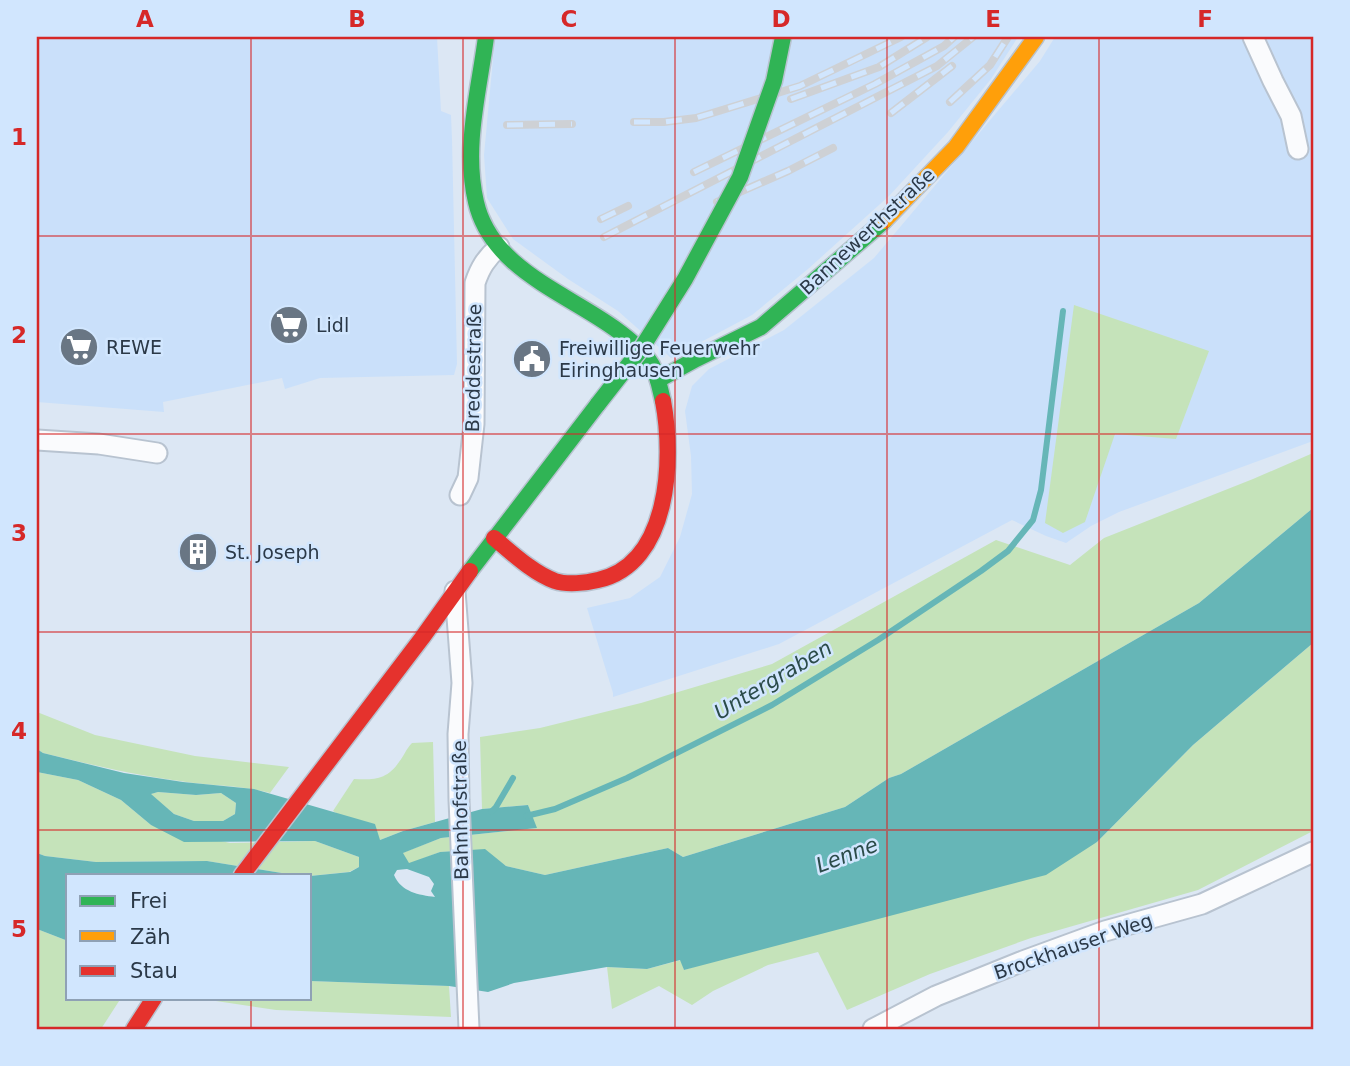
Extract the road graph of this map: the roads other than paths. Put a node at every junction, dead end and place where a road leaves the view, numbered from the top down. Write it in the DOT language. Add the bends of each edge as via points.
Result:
graph roads {
  1 [pos="486,37"];
  2 [pos="783,37"];
  3 [pos="1036,37"];
  4 [pos="1253,37"];
  5 [pos="1298,149"];
  6 [pos="499,247"];
  7 [pos="658,380"];
  8 [pos="37,440"];
  9 [pos="157,453"];
  10 [pos="460,495"];
  11 [pos="494,537"];
  12 [pos="455,590"];
  13 [pos="1313,852"];
  14 [pos="243,874"];
  15 [pos="153,1000"];
  16 [pos="468,1023"];
  17 [pos="134,1029"];
  18 [pos="873,1029"];
  1 -- 6 [label="street" via="470,152 484,227"];
  2 -- 11 [label="street, bridge" via="774,81 740,177 685,279 640,349"];
  3 -- 7 [label="street, Bannewerthstraße" via="956,147 877,228 761,327"];
  4 -- 5 [label="street" via="1291,116"];
  6 -- 7 [label="street" via="523,269 593,313 645,354"];
  6 -- 10 [label="street, Breddestraße" via="481,267 475,283 474,424 468,478"];
  7 -- 11 [label="street" via="666,415 668,464 663,499 645,549 636,558 614,575 592,582 556,582"];
  8 -- 9 [label="street"];
  11 -- 12 [label="street"];
  12 -- 14 [label="street"];
  12 -- 16 [label="street, Bahnhofstraße" via="462,683 459,800"];
  13 -- 18 [label="street, Brockhauser Weg" via="1202,904 1105,931 936,996"];
  15 -- 17 [label="street"];
}
